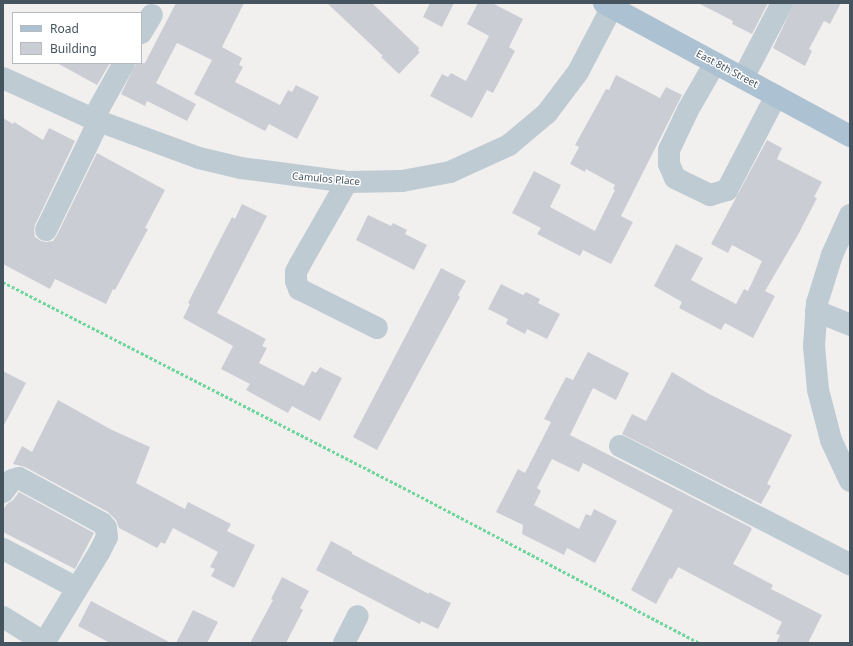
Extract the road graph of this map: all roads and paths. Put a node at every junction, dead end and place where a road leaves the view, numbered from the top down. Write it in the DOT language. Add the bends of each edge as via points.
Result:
graph roads {
  1 [pos="782,3"];
  2 [pos="610,4"];
  3 [pos="715,63"];
  4 [pos="124,64"];
  5 [pos="3,78"];
  6 [pos="743,78"];
  7 [pos="776,96"];
  8 [pos="96,120"];
  9 [pos="850,136"];
  10 [pos="347,182"];
  11 [pos="850,215"];
  12 [pos="46,230"];
  13 [pos="3,282"];
  14 [pos="816,311"];
  15 [pos="850,324"];
  16 [pos="377,328"];
  17 [pos="620,446"];
  18 [pos="850,481"];
  19 [pos="3,492"];
  20 [pos="3,549"];
  21 [pos="850,564"];
  22 [pos="78,588"];
  23 [pos="358,616"];
  24 [pos="3,618"];
  25 [pos="44,643"];
  26 [pos="344,643"];
  27 [pos="700,643"];
  1 -- 6 [label="street"];
  2 -- 3 [label="main road, East 8th Street"];
  2 -- 10 [label="street, Camulos Place" via="574,78 547,113 509,145 450,172 402,181"];
  3 -- 6 [label="main road, East 8th Street"];
  3 -- 7 [label="street" via="669,150 669,164 675,178 710,195 727,190"];
  4 -- 8 [label="street"];
  5 -- 8 [label="street, Camulos Place"];
  6 -- 7 [label="main road, East 8th Street"];
  7 -- 9 [label="main road, East 8th Street"];
  8 -- 10 [label="street, Camulos Place" via="199,158 241,168"];
  8 -- 12 [label="street"];
  10 -- 16 [label="street" via="300,264 296,272 296,281 299,289"];
  11 -- 14 [label="street" via="832,255"];
  13 -- 27 [label="path"];
  14 -- 15 [label="street"];
  14 -- 18 [label="street" via="814,346 818,390 831,440"];
  17 -- 21 [label="street"];
  19 -- 22 [label="street" via="12,480 19,478 102,523 106,528 106,537 100,551"];
  20 -- 22 [label="street"];
  22 -- 25 [label="street"];
  23 -- 26 [label="street"];
  24 -- 25 [label="street"];
}
